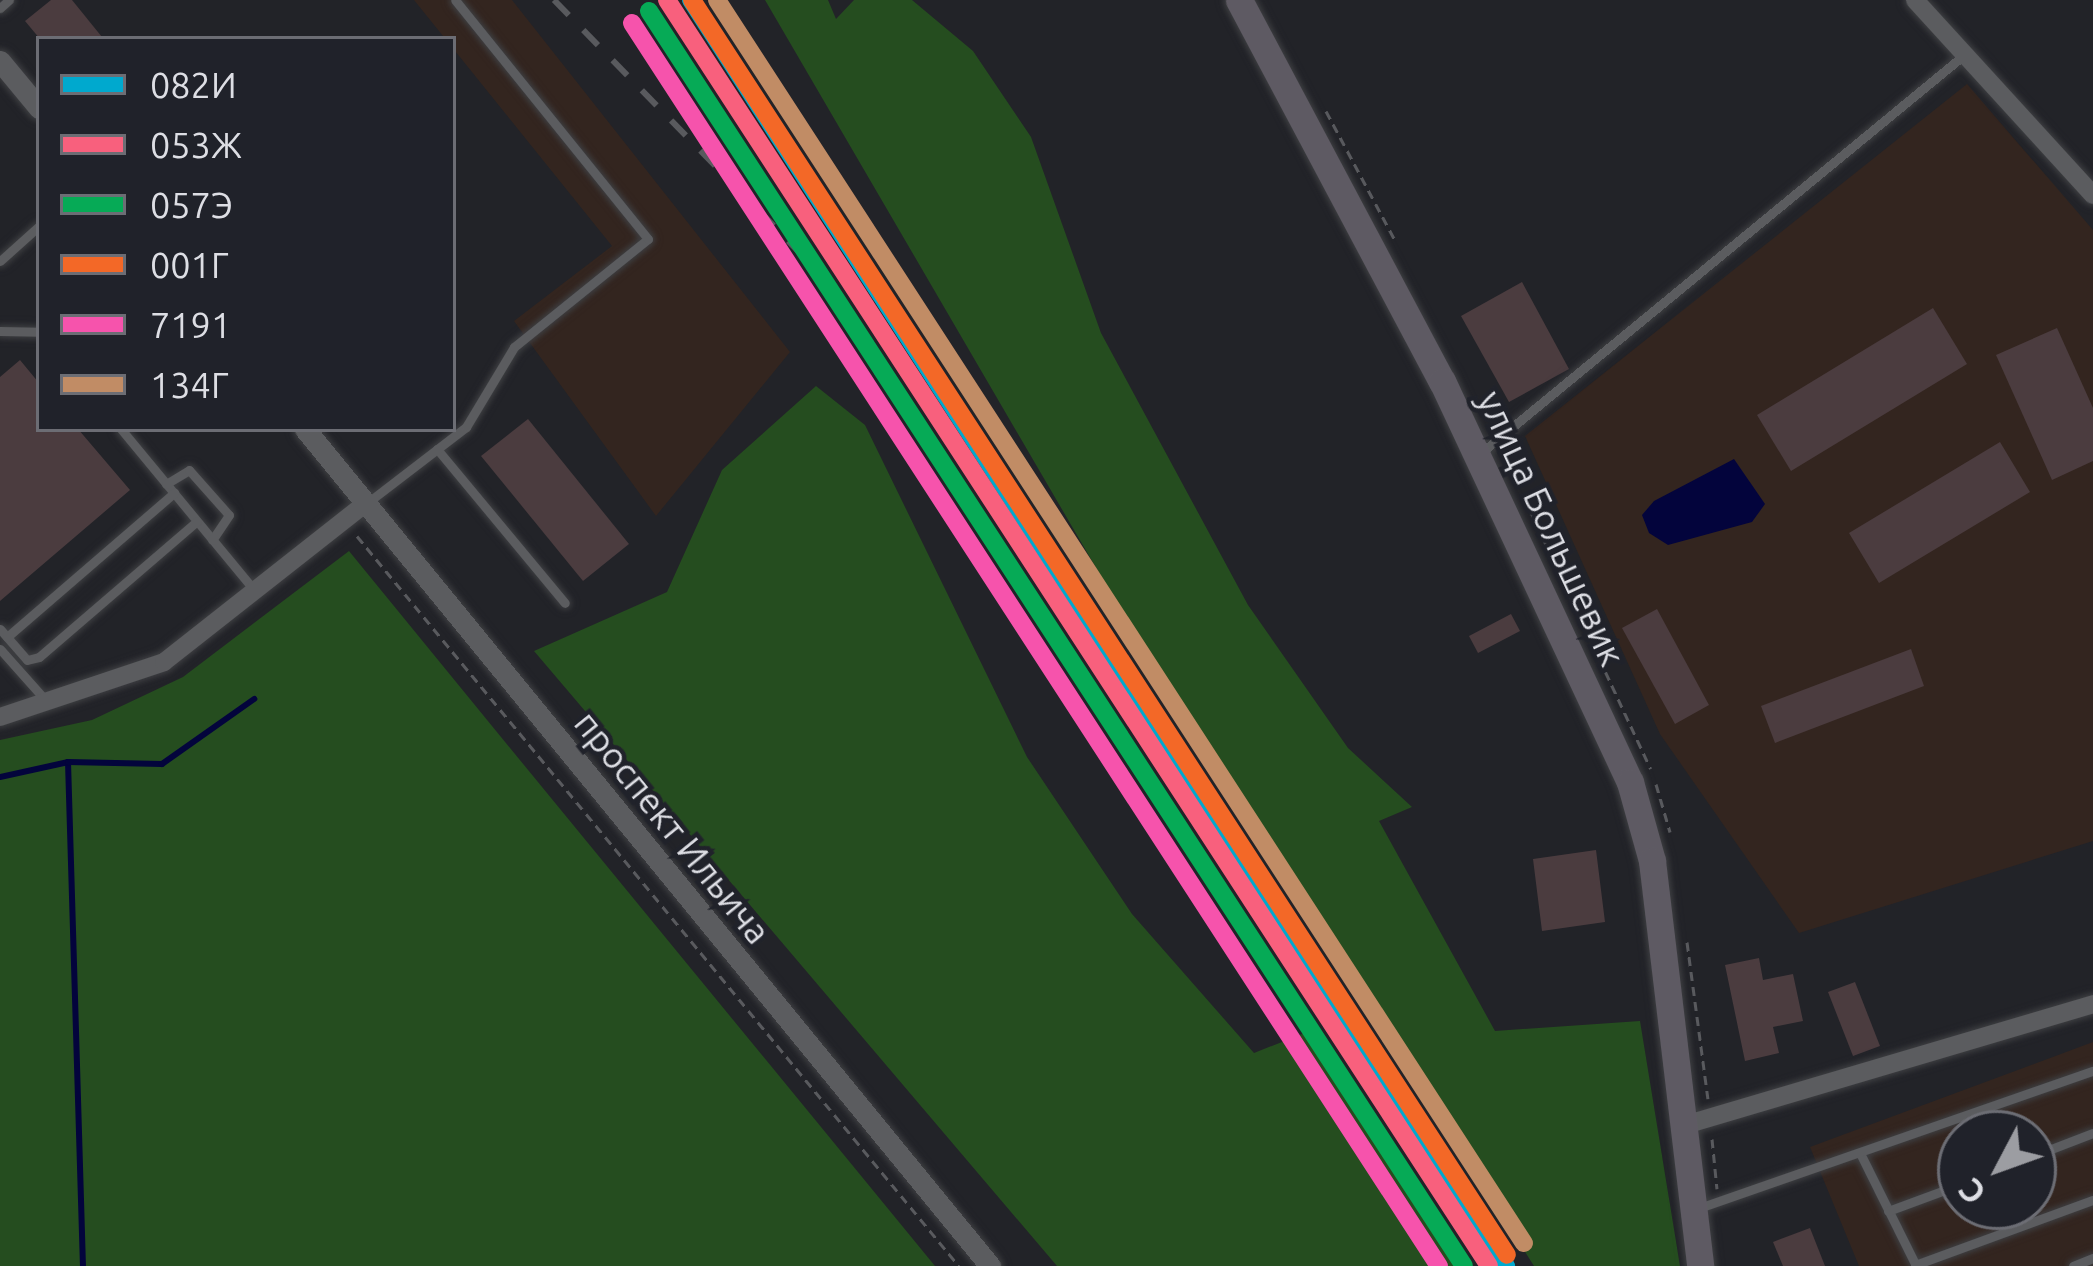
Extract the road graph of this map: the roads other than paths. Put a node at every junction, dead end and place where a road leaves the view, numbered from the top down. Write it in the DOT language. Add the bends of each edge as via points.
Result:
graph roads {
  1 [pos="9,0"];
  2 [pos="455,0"];
  3 [pos="1239,0"];
  4 [pos="1915,0"];
  5 [pos="0,8"];
  6 [pos="1964,55"];
  7 [pos="0,61"];
  8 [pos="36,104"];
  9 [pos="2093,195"];
  10 [pos="36,229"];
  11 [pos="0,241"];
  12 [pos="10,252"];
  13 [pos="0,260"];
  14 [pos="0,331"];
  15 [pos="36,332"];
  16 [pos="123,432"];
  17 [pos="306,432"];
  18 [pos="437,448"];
  19 [pos="1478,455"];
  20 [pos="170,488"];
  21 [pos="365,504"];
  22 [pos="197,521"];
  23 [pos="212,539"];
  24 [pos="255,591"];
  25 [pos="565,602"];
  26 [pos="3,633"];
  27 [pos="0,649"];
  28 [pos="50,706"];
  29 [pos="0,717"];
  30 [pos="2093,1004"];
  31 [pos="2093,1071"];
  32 [pos="1684,1125"];
  33 [pos="2093,1133"];
  34 [pos="2057,1147"];
  35 [pos="1862,1155"];
  36 [pos="1937,1193"];
  37 [pos="2093,1200"];
  38 [pos="1694,1210"];
  39 [pos="1888,1211"];
  40 [pos="2093,1258"];
  41 [pos="991,1266"];
  42 [pos="1700,1266"];
  43 [pos="1916,1266"];
  44 [pos="2073,1266"];
  1 -- 5 [label="lane"];
  2 -- 18 [label="lane" via="647,239 514,347 466,427"];
  3 -- 19 [label="main road, улица Большевик"];
  4 -- 6 [label="street"];
  6 -- 9 [label="street"];
  6 -- 19 [label="lane"];
  7 -- 8 [label="street"];
  10 -- 12 [label="lane"];
  11 -- 12 [label="lane"];
  12 -- 13 [label="lane"];
  14 -- 15 [label="lane"];
  16 -- 20 [label="lane"];
  17 -- 21 [label="street, проспект Ильича"];
  18 -- 21 [label="lane"];
  18 -- 25 [label="lane"];
  19 -- 32 [label="main road, улица Большевик" via="1636,799"];
  20 -- 22 [label="lane"];
  20 -- 23 [label="lane" via="189,470 230,514"];
  20 -- 26 [label="lane"];
  21 -- 24 [label="street"];
  21 -- 41 [label="street, проспект Ильича"];
  22 -- 23 [label="lane"];
  22 -- 26 [label="lane" via="39,657 27,660"];
  23 -- 24 [label="lane"];
  24 -- 28 [label="street" via="164,662"];
  27 -- 28 [label="lane"];
  28 -- 29 [label="street"];
  30 -- 32 [label="street"];
  31 -- 35 [label="lane"];
  32 -- 38 [label="main road, улица Большевик"];
  33 -- 34 [label="lane"];
  35 -- 38 [label="lane"];
  35 -- 39 [label="lane"];
  36 -- 39 [label="lane"];
  37 -- 43 [label="lane"];
  38 -- 42 [label="main road, улица Большевик"];
  39 -- 43 [label="lane"];
  40 -- 44 [label="lane"];
}
